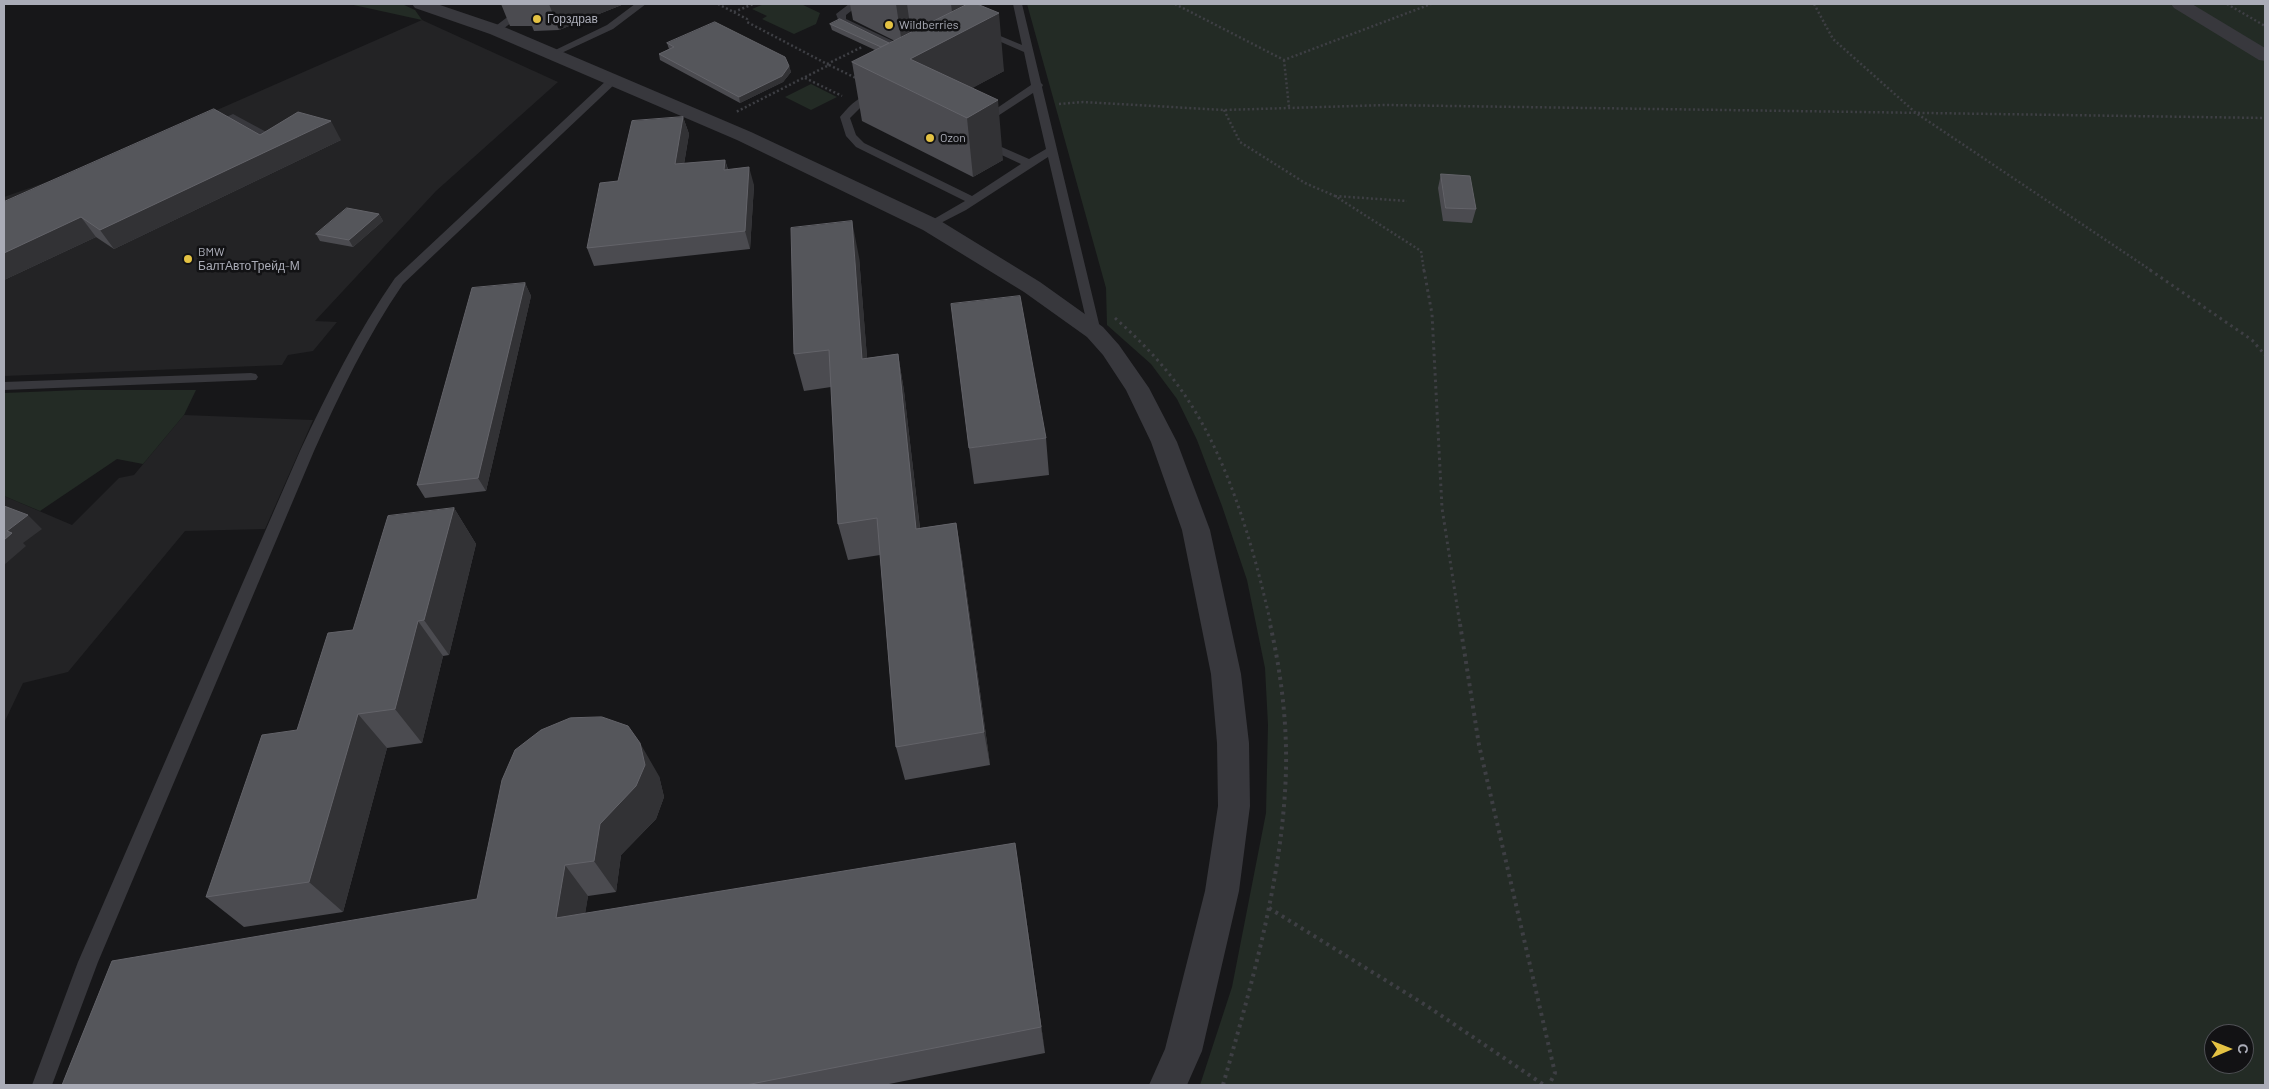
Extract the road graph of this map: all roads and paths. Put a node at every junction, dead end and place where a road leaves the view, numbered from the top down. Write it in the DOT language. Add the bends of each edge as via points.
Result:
graph roads {
  1 [pos="421,4"];
  2 [pos="539,4"];
  3 [pos="641,4"];
  4 [pos="718,4"];
  5 [pos="753,4"];
  6 [pos="855,4"];
  7 [pos="1018,4"];
  8 [pos="1175,4"];
  9 [pos="1431,4"];
  10 [pos="1814,4"];
  11 [pos="2180,4"];
  12 [pos="2227,4"];
  13 [pos="734,12"];
  14 [pos="2265,26"];
  15 [pos="974,28"];
  16 [pos="496,30"];
  17 [pos="880,38"];
  18 [pos="1029,51"];
  19 [pos="552,54"];
  20 [pos="918,56"];
  21 [pos="2265,56"];
  22 [pos="1284,60"];
  23 [pos="827,65"];
  24 [pos="804,78"];
  25 [pos="612,81"];
  26 [pos="1038,85"];
  27 [pos="883,91"];
  28 [pos="858,104"];
  29 [pos="1043,106"];
  30 [pos="1289,108"];
  31 [pos="1224,110"];
  32 [pos="1916,113"];
  33 [pos="2265,118"];
  34 [pos="710,122"];
  35 [pos="197,132"];
  36 [pos="279,143"];
  37 [pos="1052,150"];
  38 [pos="1028,163"];
  39 [pos="1335,196"];
  40 [pos="974,201"];
  41 [pos="1407,202"];
  42 [pos="931,225"];
  43 [pos="1096,332"];
  44 [pos="2265,354"];
  45 [pos="251,377"];
  46 [pos="4,386"];
  47 [pos="1269,908"];
  48 [pos="42,1085"];
  49 [pos="1168,1085"];
  50 [pos="1544,1085"];
  51 [pos="1549,1085"];
  1 -- 16 [label="street"];
  2 -- 16 [label="lane" via="521,11"];
  3 -- 19 [label="lane" via="610,27"];
  4 -- 13 [label="path"];
  5 -- 13 [label="path"];
  6 -- 17 [label="lane" via="841,14 842,20"];
  7 -- 18 [label="lane"];
  8 -- 22 [label="path"];
  9 -- 22 [label="path"];
  10 -- 32 [label="path" via="1833,39"];
  11 -- 21 [label="street"];
  12 -- 14 [label="path"];
  13 -- 23 [label="path"];
  15 -- 18 [label="lane"];
  16 -- 19 [label="street"];
  17 -- 20 [label="lane"];
  17 -- 23 [label="path"];
  18 -- 26 [label="lane"];
  19 -- 25 [label="street"];
  22 -- 30 [label="path"];
  23 -- 24 [label="path"];
  23 -- 27 [label="path"];
  24 -- 28 [label="path"];
  24 -- 34 [label="path"];
  25 -- 34 [label="street"];
  25 -- 48 [label="lane" via="399,281 376,314 303,460 88,962"];
  26 -- 29 [label="lane"];
  26 -- 38 [label="lane" via="972,132 980,140"];
  27 -- 28 [label="lane"];
  28 -- 40 [label="lane" via="845,117 851,136 860,145"];
  29 -- 31 [label="path" via="1083,102"];
  29 -- 37 [label="lane"];
  30 -- 31 [label="path"];
  30 -- 32 [label="path" via="1386,105"];
  31 -- 39 [label="path" via="1240,142 1305,184"];
  32 -- 33 [label="path"];
  32 -- 44 [label="path" via="2252,340"];
  34 -- 42 [label="street"];
  35 -- 36 [label="lane" via="233,117"];
  37 -- 38 [label="lane"];
  37 -- 43 [label="lane"];
  38 -- 40 [label="lane"];
  39 -- 41 [label="path"];
  39 -- 51 [label="path" via="1421,251 1432,314 1442,508 1479,745 1555,1073"];
  40 -- 42 [label="lane"];
  42 -- 43 [label="street" via="1032,287"];
  43 -- 49 [label="street" via="1138,388 1164,442 1196,530 1226,674 1233,744 1234,806 1222,891 1183,1051"];
  45 -- 46 [label="lane"];
  47 -- 50 [label="path" via="1427,1006"];
}
